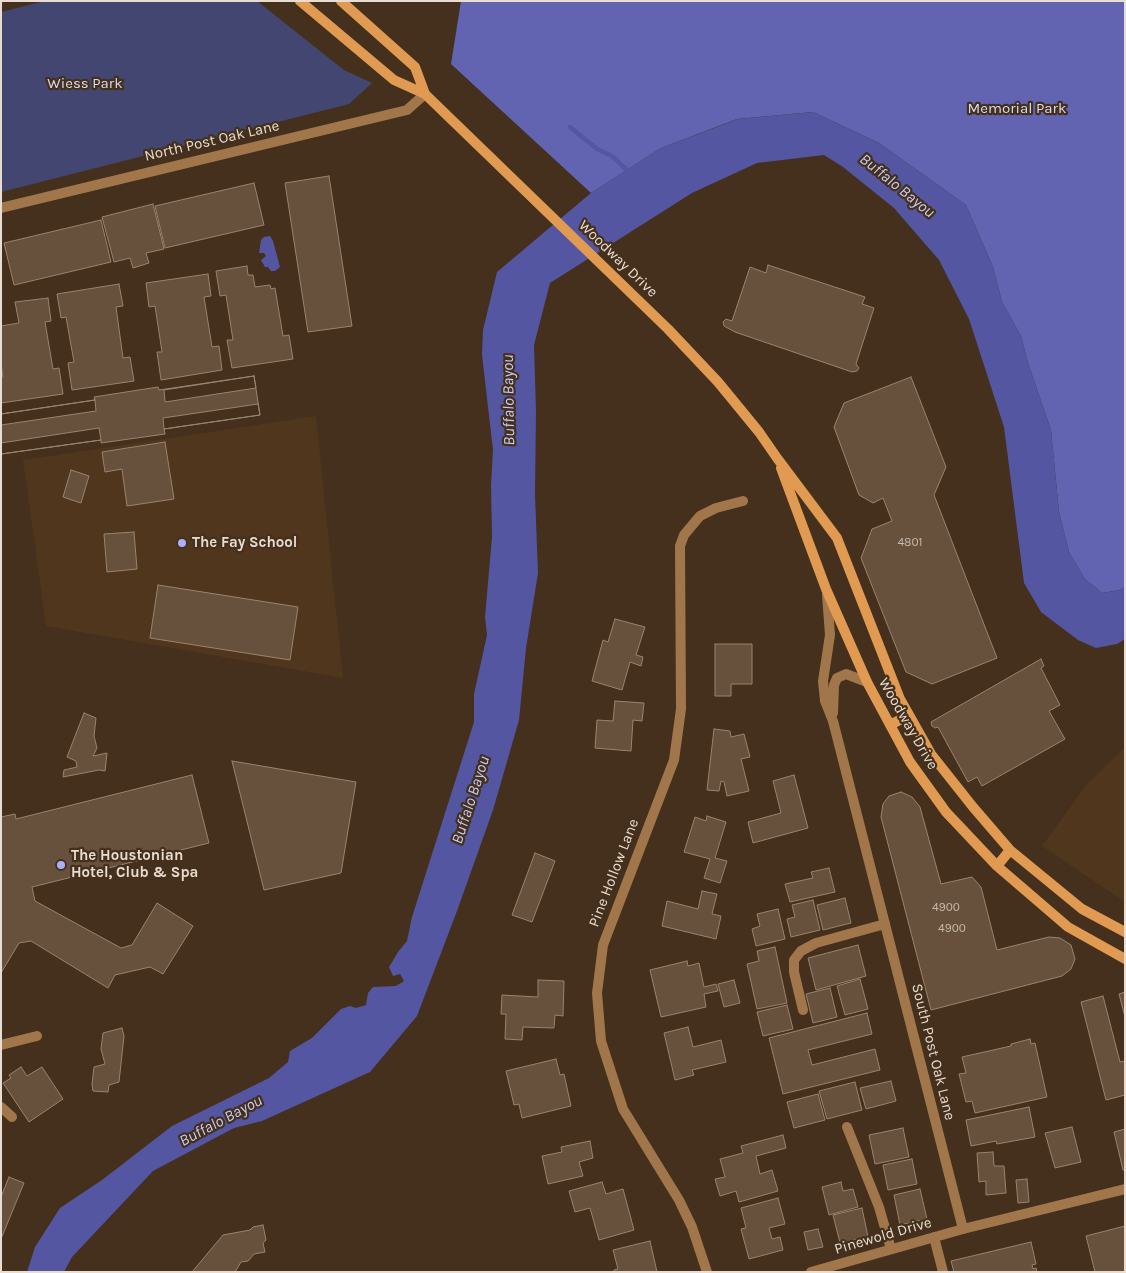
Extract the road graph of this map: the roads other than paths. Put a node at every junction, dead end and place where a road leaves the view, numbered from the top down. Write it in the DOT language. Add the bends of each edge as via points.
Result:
graph roads {
  1 [pos="300,1"];
  2 [pos="342,1"];
  3 [pos="425,94"];
  4 [pos="1,208"];
  5 [pos="777,458"];
  6 [pos="743,501"];
  7 [pos="826,589"];
  8 [pos="867,682"];
  9 [pos="909,715"];
  10 [pos="833,721"];
  11 [pos="890,725"];
  12 [pos="1010,850"];
  13 [pos="997,866"];
  14 [pos="885,924"];
  15 [pos="1125,932"];
  16 [pos="1125,959"];
  17 [pos="803,1010"];
  18 [pos="37,1036"];
  19 [pos="1,1045"];
  20 [pos="1,1107"];
  21 [pos="12,1118"];
  22 [pos="847,1127"];
  23 [pos="1125,1189"];
  24 [pos="963,1229"];
  25 [pos="934,1237"];
  26 [pos="891,1249"];
  27 [pos="707,1272"];
  28 [pos="811,1272"];
  29 [pos="943,1272"];
  1 -- 3 [label="main road, Woodway Drive" via="394,80"];
  2 -- 3 [label="main road, Woodway Drive" via="415,67"];
  3 -- 4 [label="street, North Post Oak Lane" via="407,110"];
  3 -- 5 [label="main road, Woodway Drive" via="668,329 730,396"];
  5 -- 7 [label="main road, Woodway Drive"];
  5 -- 9 [label="main road, Woodway Drive" via="837,538"];
  6 -- 27 [label="street, Pine Hollow Lane" via="700,516 684,535 680,546 681,709 674,760 603,945 597,993 601,1041 623,1109 679,1200 692,1226"];
  7 -- 8 [label="main road, Woodway Drive"];
  7 -- 10 [label="street, South Post Oak Lane" via="830,636 823,681 825,701"];
  8 -- 10 [label="street, South Post Oak Lane" via="846,674 837,678"];
  8 -- 11 [label="main road, Woodway Drive"];
  9 -- 11 [label="main road"];
  9 -- 12 [label="main road, Woodway Drive" via="931,754"];
  10 -- 14 [label="street, South Post Oak Lane"];
  11 -- 13 [label="main road, Woodway Drive" via="910,762 946,812"];
  12 -- 13 [label="main road"];
  12 -- 15 [label="main road, Woodway Drive" via="1082,909"];
  13 -- 16 [label="main road, Woodway Drive" via="1068,927"];
  14 -- 17 [label="street" via="816,943 801,951 794,960 794,972"];
  14 -- 24 [label="street, South Post Oak Lane"];
  18 -- 19 [label="street"];
  20 -- 21 [label="street"];
  22 -- 26 [label="street" via="879,1207"];
  23 -- 24 [label="street"];
  24 -- 25 [label="street, Pinewold Drive"];
  25 -- 26 [label="street, Pinewold Drive"];
  25 -- 29 [label="street"];
  26 -- 28 [label="street, Pinewold Drive"];
}
